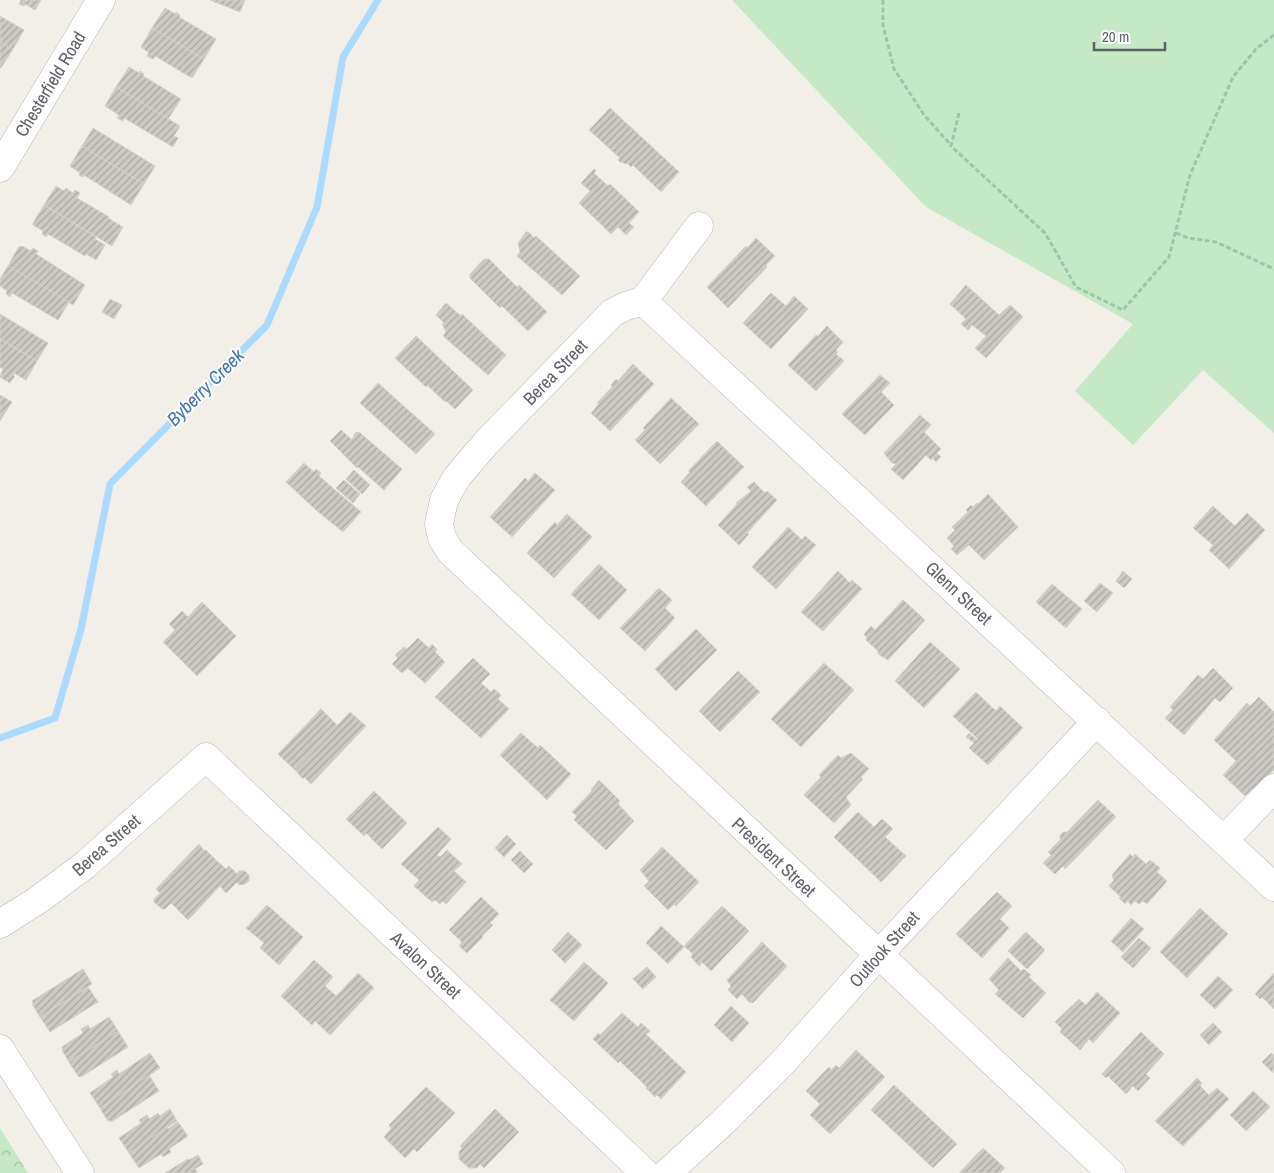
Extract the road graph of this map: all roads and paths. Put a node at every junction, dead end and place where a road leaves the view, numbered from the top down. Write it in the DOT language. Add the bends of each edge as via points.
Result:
graph roads {
  1 [pos="101,0"];
  2 [pos="883,0"];
  3 [pos="1274,35"];
  4 [pos="959,113"];
  5 [pos="951,146"];
  6 [pos="0,168"];
  7 [pos="699,226"];
  8 [pos="1176,233"];
  9 [pos="1274,269"];
  10 [pos="643,301"];
  11 [pos="442,538"];
  12 [pos="1097,721"];
  13 [pos="206,757"];
  14 [pos="1274,788"];
  15 [pos="1224,840"];
  16 [pos="1274,887"];
  17 [pos="0,924"];
  18 [pos="878,955"];
  19 [pos="0,1049"];
  20 [pos="80,1173"];
  21 [pos="645,1173"];
  22 [pos="667,1173"];
  23 [pos="1111,1173"];
  1 -- 6 [label="street, Chesterfield Road"];
  2 -- 5 [label="path" via="883,25 894,69 924,115"];
  3 -- 8 [label="path" via="1256,49 1233,77 1190,174"];
  4 -- 5 [label="path"];
  5 -- 8 [label="path" via="1045,233 1076,287 1123,310 1169,257"];
  7 -- 10 [label="street"];
  8 -- 9 [label="path" via="1216,242"];
  10 -- 11 [label="street, Berea Street" via="612,314 457,478 444,500 440,524"];
  10 -- 12 [label="street, Glenn Street"];
  11 -- 18 [label="street, President Street" via="451,552"];
  12 -- 15 [label="street, Glenn Street"];
  12 -- 18 [label="street, Outlook Street"];
  13 -- 17 [label="street, Berea Street" via="85,865"];
  13 -- 21 [label="street, Avalon Street"];
  14 -- 15 [label="street"];
  15 -- 16 [label="street, Glenn Street"];
  18 -- 22 [label="street, Outlook Street" via="785,1060"];
  18 -- 23 [label="street, President Street"];
  19 -- 20 [label="street"];
}
